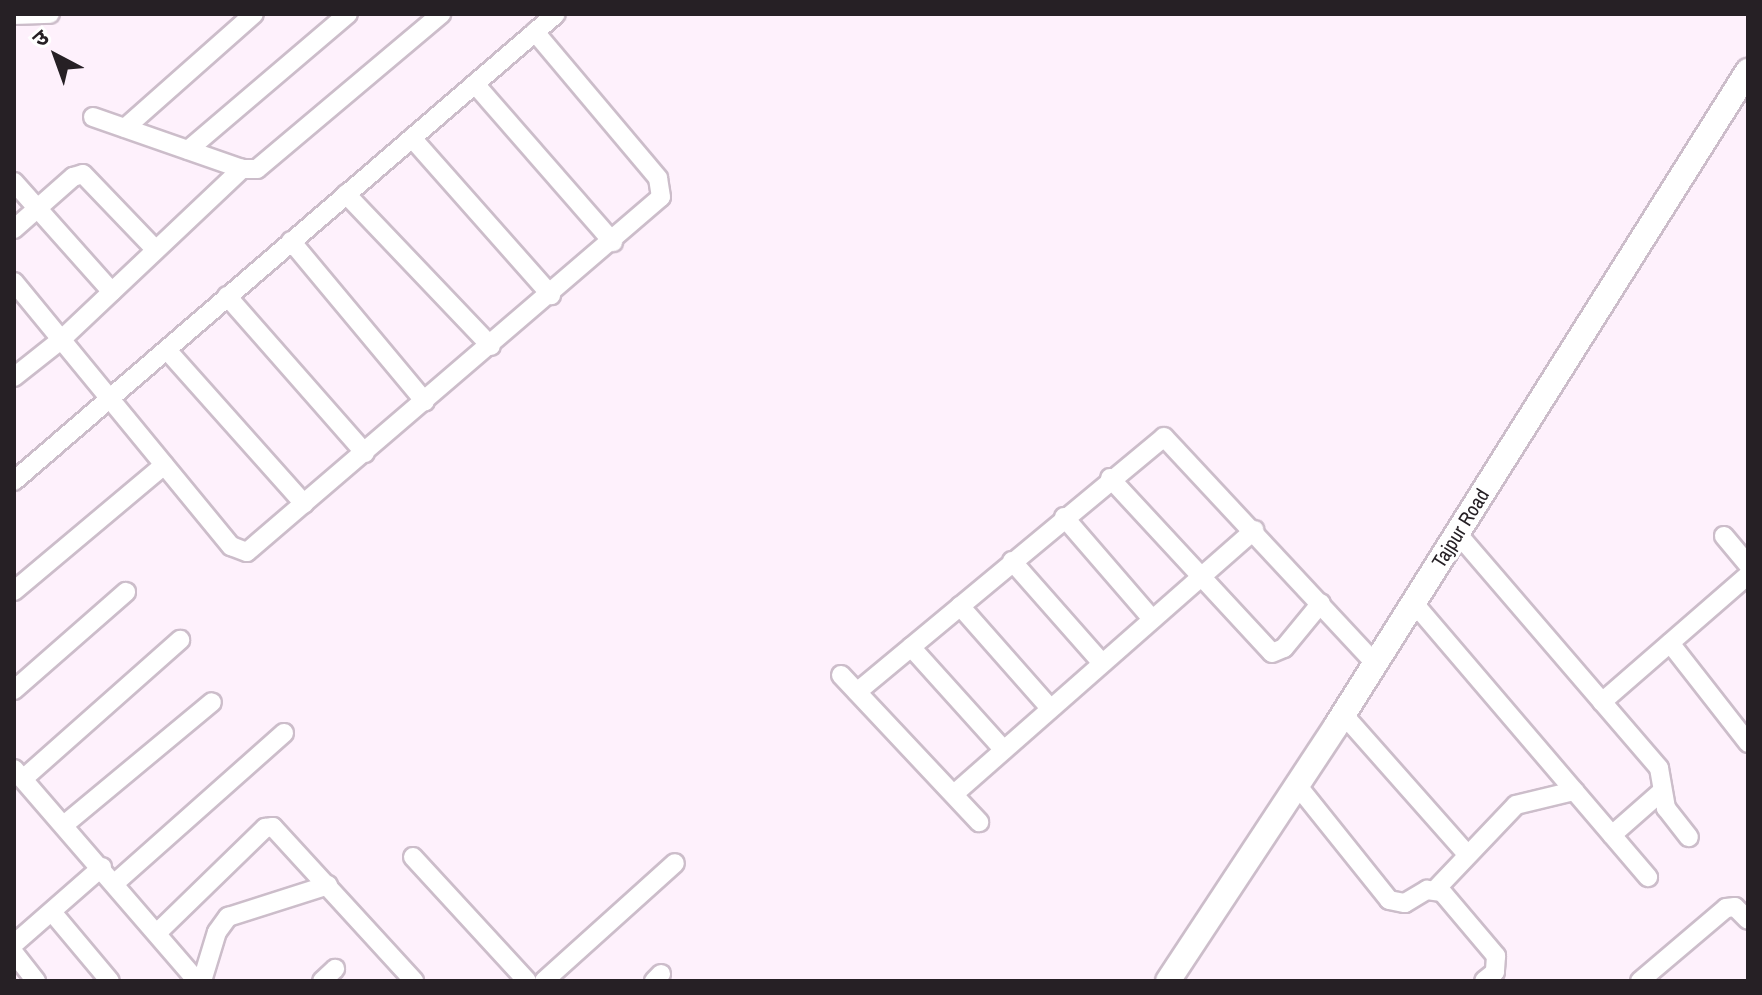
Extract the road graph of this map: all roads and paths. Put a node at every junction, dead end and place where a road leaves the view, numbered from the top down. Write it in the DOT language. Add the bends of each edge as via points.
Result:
graph roads {
  1 [pos="50,14"];
  2 [pos="254,14"];
  3 [pos="348,14"];
  4 [pos="441,14"];
  5 [pos="556,14"];
  6 [pos="14,15"];
  7 [pos="535,32"];
  8 [pos="1746,78"];
  9 [pos="475,84"];
  10 [pos="93,117"];
  11 [pos="125,128"];
  12 [pos="412,138"];
  13 [pos="188,150"];
  14 [pos="242,169"];
  15 [pos="14,182"];
  16 [pos="346,194"];
  17 [pos="38,208"];
  18 [pos="14,229"];
  19 [pos="291,241"];
  20 [pos="613,242"];
  21 [pos="156,250"];
  22 [pos="14,282"];
  23 [pos="112,292"];
  24 [pos="551,295"];
  25 [pos="227,296"];
  26 [pos="62,339"];
  27 [pos="491,346"];
  28 [pos="167,350"];
  29 [pos="14,377"];
  30 [pos="110,399"];
  31 [pos="425,402"];
  32 [pos="365,453"];
  33 [pos="164,465"];
  34 [pos="1110,478"];
  35 [pos="15,480"];
  36 [pos="304,504"];
  37 [pos="1064,517"];
  38 [pos="1254,530"];
  39 [pos="1457,533"];
  40 [pos="1724,536"];
  41 [pos="1012,561"];
  42 [pos="1748,565"];
  43 [pos="1748,575"];
  44 [pos="1200,577"];
  45 [pos="14,591"];
  46 [pos="126,592"];
  47 [pos="1413,602"];
  48 [pos="1321,603"];
  49 [pos="960,606"];
  50 [pos="1152,619"];
  51 [pos="180,640"];
  52 [pos="1670,643"];
  53 [pos="911,647"];
  54 [pos="1102,663"];
  55 [pos="1375,663"];
  56 [pos="841,675"];
  57 [pos="14,690"];
  58 [pos="857,692"];
  59 [pos="212,702"];
  60 [pos="1602,702"];
  61 [pos="1050,708"];
  62 [pos="1343,714"];
  63 [pos="284,733"];
  64 [pos="1748,743"];
  65 [pos="1003,749"];
  66 [pos="18,774"];
  67 [pos="1297,785"];
  68 [pos="1574,791"];
  69 [pos="1662,791"];
  70 [pos="954,794"];
  71 [pos="979,822"];
  72 [pos="64,825"];
  73 [pos="1612,835"];
  74 [pos="1689,837"];
  75 [pos="1466,853"];
  76 [pos="413,857"];
  77 [pos="675,863"];
  78 [pos="102,867"];
  79 [pos="1648,877"];
  80 [pos="115,883"];
  81 [pos="328,885"];
  82 [pos="1436,889"];
  83 [pos="52,912"];
  84 [pos="1748,920"];
  85 [pos="157,933"];
  86 [pos="14,944"];
  87 [pos="14,953"];
  88 [pos="36,981"];
  89 [pos="110,981"];
  90 [pos="199,981"];
  91 [pos="414,981"];
  92 [pos="527,981"];
  93 [pos="544,981"];
  94 [pos="1168,981"];
  95 [pos="1484,981"];
  96 [pos="1640,981"];
  1 -- 6 [label="street"];
  2 -- 11 [label="street"];
  3 -- 13 [label="street"];
  4 -- 14 [label="street" via="271,162"];
  5 -- 7 [label="street"];
  7 -- 9 [label="street"];
  7 -- 20 [label="street" via="663,188 661,197"];
  8 -- 39 [label="main road, Tajpur Road"];
  9 -- 12 [label="street"];
  9 -- 20 [label="street"];
  10 -- 11 [label="street"];
  11 -- 13 [label="street"];
  12 -- 16 [label="street"];
  12 -- 24 [label="street"];
  13 -- 14 [label="street"];
  14 -- 21 [label="street"];
  15 -- 17 [label="street"];
  16 -- 19 [label="street"];
  16 -- 27 [label="street"];
  17 -- 18 [label="street"];
  17 -- 21 [label="street" via="83,174"];
  17 -- 23 [label="street"];
  19 -- 25 [label="street"];
  19 -- 31 [label="street"];
  20 -- 24 [label="street"];
  21 -- 23 [label="street"];
  22 -- 26 [label="street"];
  23 -- 26 [label="street"];
  24 -- 27 [label="street"];
  25 -- 28 [label="street"];
  25 -- 32 [label="street"];
  26 -- 29 [label="street"];
  26 -- 30 [label="street"];
  27 -- 31 [label="street"];
  28 -- 30 [label="street"];
  28 -- 36 [label="street"];
  30 -- 33 [label="street"];
  30 -- 35 [label="street"];
  31 -- 32 [label="street"];
  32 -- 36 [label="street"];
  33 -- 36 [label="street" via="242,553"];
  33 -- 45 [label="street"];
  34 -- 37 [label="street"];
  34 -- 38 [label="street" via="1164,437"];
  34 -- 44 [label="street"];
  37 -- 41 [label="street"];
  37 -- 50 [label="street"];
  38 -- 44 [label="street"];
  38 -- 48 [label="street"];
  39 -- 47 [label="main road, Tajpur Road"];
  39 -- 60 [label="street"];
  40 -- 42 [label="street"];
  41 -- 49 [label="street"];
  41 -- 54 [label="street"];
  43 -- 52 [label="street"];
  44 -- 48 [label="street" via="1272,653 1284,648"];
  44 -- 50 [label="street"];
  46 -- 57 [label="street"];
  47 -- 55 [label="main road, Tajpur Road"];
  47 -- 68 [label="street"];
  48 -- 55 [label="street"];
  49 -- 53 [label="street"];
  49 -- 61 [label="street"];
  50 -- 54 [label="street"];
  51 -- 66 [label="street"];
  52 -- 60 [label="street"];
  52 -- 64 [label="street"];
  53 -- 58 [label="street"];
  53 -- 65 [label="street"];
  54 -- 61 [label="street"];
  55 -- 62 [label="main road, Tajpur Road"];
  56 -- 58 [label="street"];
  58 -- 70 [label="street"];
  59 -- 72 [label="street"];
  60 -- 69 [label="street" via="1659,768"];
  61 -- 65 [label="street"];
  62 -- 67 [label="main road, Tajpur Road"];
  62 -- 75 [label="street"];
  63 -- 80 [label="street"];
  65 -- 70 [label="street"];
  66 -- 72 [label="street"];
  67 -- 82 [label="street" via="1389,900 1405,903"];
  67 -- 94 [label="main road, Tajpur Road"];
  68 -- 73 [label="street"];
  68 -- 75 [label="street" via="1516,805"];
  69 -- 73 [label="street"];
  69 -- 74 [label="street" via="1666,808"];
  70 -- 71 [label="street"];
  72 -- 78 [label="street"];
  73 -- 79 [label="street"];
  75 -- 82 [label="street"];
  76 -- 92 [label="street"];
  77 -- 93 [label="street"];
  78 -- 80 [label="street"];
  78 -- 83 [label="street"];
  80 -- 85 [label="street"];
  81 -- 85 [label="street" via="281,831 265,828"];
  81 -- 90 [label="street" via="228,917"];
  81 -- 91 [label="street"];
  82 -- 95 [label="street" via="1496,956 1495,972"];
  83 -- 86 [label="street"];
  83 -- 89 [label="street"];
  84 -- 96 [label="street" via="1735,907 1726,908"];
  85 -- 90 [label="street"];
  87 -- 88 [label="street"];
}
